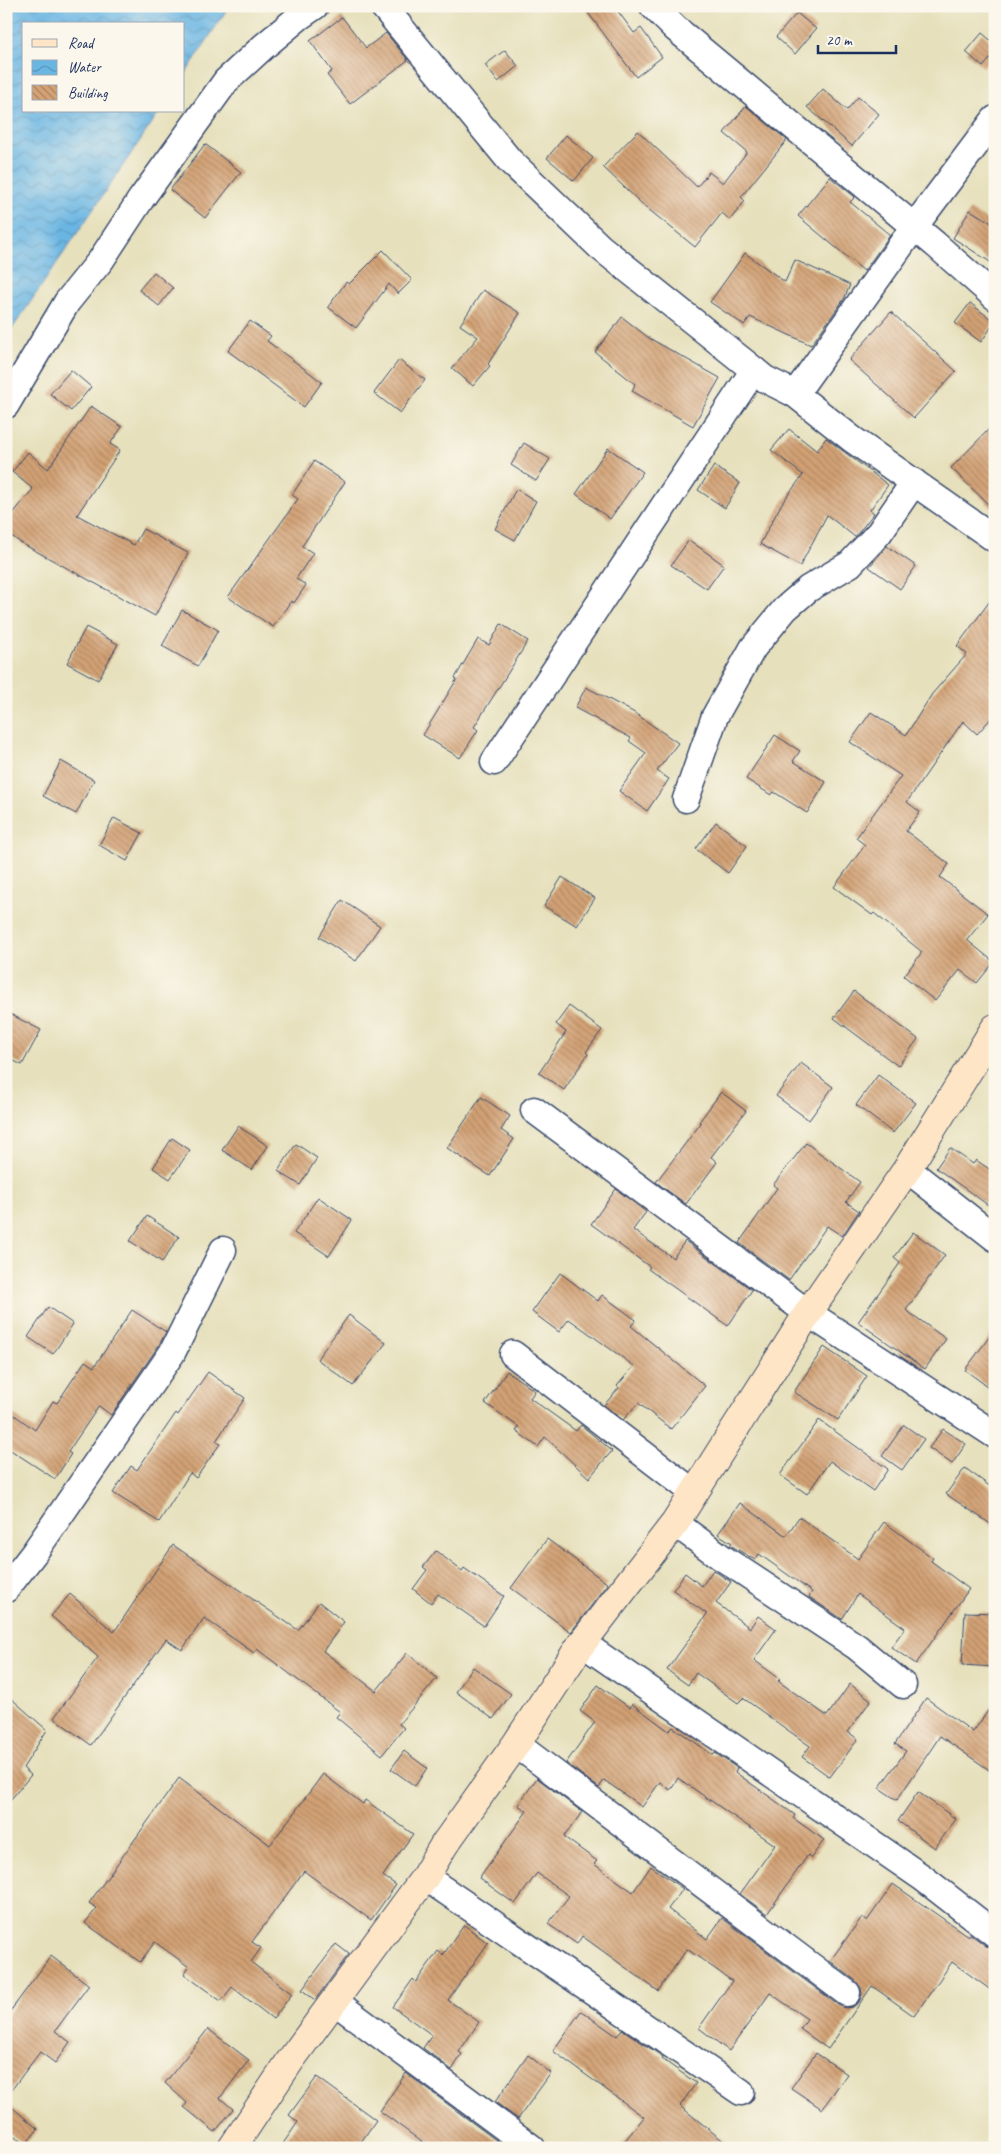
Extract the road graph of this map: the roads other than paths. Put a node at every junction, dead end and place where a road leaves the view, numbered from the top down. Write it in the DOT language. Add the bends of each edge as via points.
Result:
graph roads {
  1 [pos="316,6"];
  2 [pos="383,6"];
  3 [pos="653,6"];
  4 [pos="995,119"];
  5 [pos="914,227"];
  6 [pos="995,297"];
  7 [pos="754,370"];
  8 [pos="795,394"];
  9 [pos="6,405"];
  10 [pos="914,482"];
  11 [pos="995,539"];
  12 [pos="494,762"];
  13 [pos="686,800"];
  14 [pos="995,1028"];
  15 [pos="534,1110"];
  16 [pos="906,1169"];
  17 [pos="995,1238"];
  18 [pos="223,1250"];
  19 [pos="808,1313"];
  20 [pos="513,1354"];
  21 [pos="995,1435"];
  22 [pos="693,1492"];
  23 [pos="675,1523"];
  24 [pos="6,1589"];
  25 [pos="582,1643"];
  26 [pos="903,1685"];
  27 [pos="516,1744"];
  28 [pos="425,1877"];
  29 [pos="995,1934"];
  30 [pos="847,1992"];
  31 [pos="334,2001"];
  32 [pos="741,2092"];
  33 [pos="236,2146"];
  34 [pos="532,2148"];
  1 -- 9 [label="street" via="226,81 68,302"];
  2 -- 7 [label="street" via="510,162 600,247"];
  3 -- 5 [label="street" via="675,28"];
  4 -- 5 [label="street"];
  5 -- 6 [label="street"];
  5 -- 8 [label="street"];
  7 -- 8 [label="street"];
  7 -- 12 [label="street"];
  8 -- 10 [label="street"];
  10 -- 11 [label="street"];
  10 -- 13 [label="street" via="879,533 850,564 808,589 785,609 753,648 716,716"];
  14 -- 16 [label="street"];
  15 -- 19 [label="street"];
  16 -- 17 [label="street"];
  16 -- 19 [label="street"];
  18 -- 24 [label="street" via="172,1353"];
  19 -- 21 [label="street"];
  19 -- 22 [label="street"];
  20 -- 22 [label="street"];
  22 -- 23 [label="street"];
  23 -- 25 [label="street"];
  23 -- 26 [label="street" via="857,1647"];
  25 -- 27 [label="street"];
  25 -- 29 [label="street" via="923,1878"];
  27 -- 28 [label="street"];
  27 -- 30 [label="street"];
  28 -- 31 [label="street"];
  28 -- 32 [label="street"];
  31 -- 33 [label="street" via="290,2061"];
  31 -- 34 [label="street"];
}
